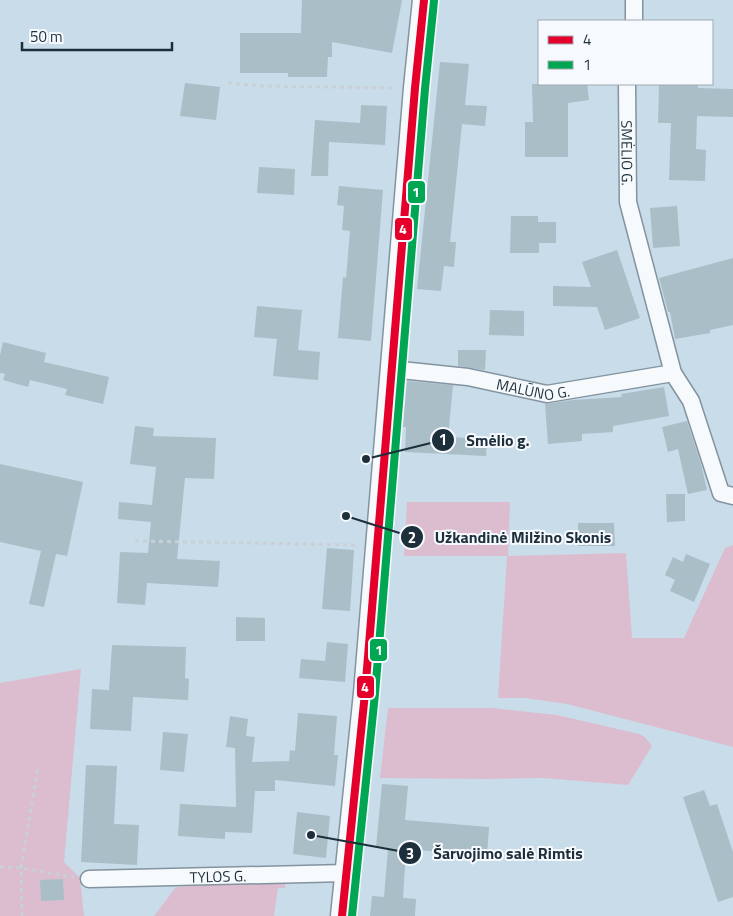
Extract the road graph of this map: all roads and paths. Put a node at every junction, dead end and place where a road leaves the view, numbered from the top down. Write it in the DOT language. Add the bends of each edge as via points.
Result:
graph roads {
  1 [pos="424,0"];
  2 [pos="634,0"];
  3 [pos="634,20"];
  4 [pos="228,83"];
  5 [pos="627,85"];
  6 [pos="415,88"];
  7 [pos="392,369"];
  8 [pos="673,373"];
  9 [pos="733,496"];
  10 [pos="135,541"];
  11 [pos="376,545"];
  12 [pos="38,766"];
  13 [pos="0,867"];
  14 [pos="21,868"];
  15 [pos="346,873"];
  16 [pos="88,880"];
  17 [pos="22,916"];
  18 [pos="342,916"];
  1 -- 6 [label="main road"];
  2 -- 3 [label="street"];
  4 -- 6 [label="path"];
  5 -- 8 [label="street, SMĖLIO G." via="628,202"];
  6 -- 7 [label="main road"];
  7 -- 8 [label="street, MALŪNO G." via="468,377 547,394"];
  7 -- 11 [label="main road"];
  8 -- 9 [label="street, SMĖLIO G." via="691,401 721,493"];
  10 -- 11 [label="path"];
  11 -- 15 [label="main road" via="365,693"];
  12 -- 14 [label="path"];
  13 -- 14 [label="path"];
  14 -- 16 [label="path"];
  14 -- 17 [label="path"];
  15 -- 16 [label="street, TYLOS G."];
  15 -- 18 [label="main road"];
}
